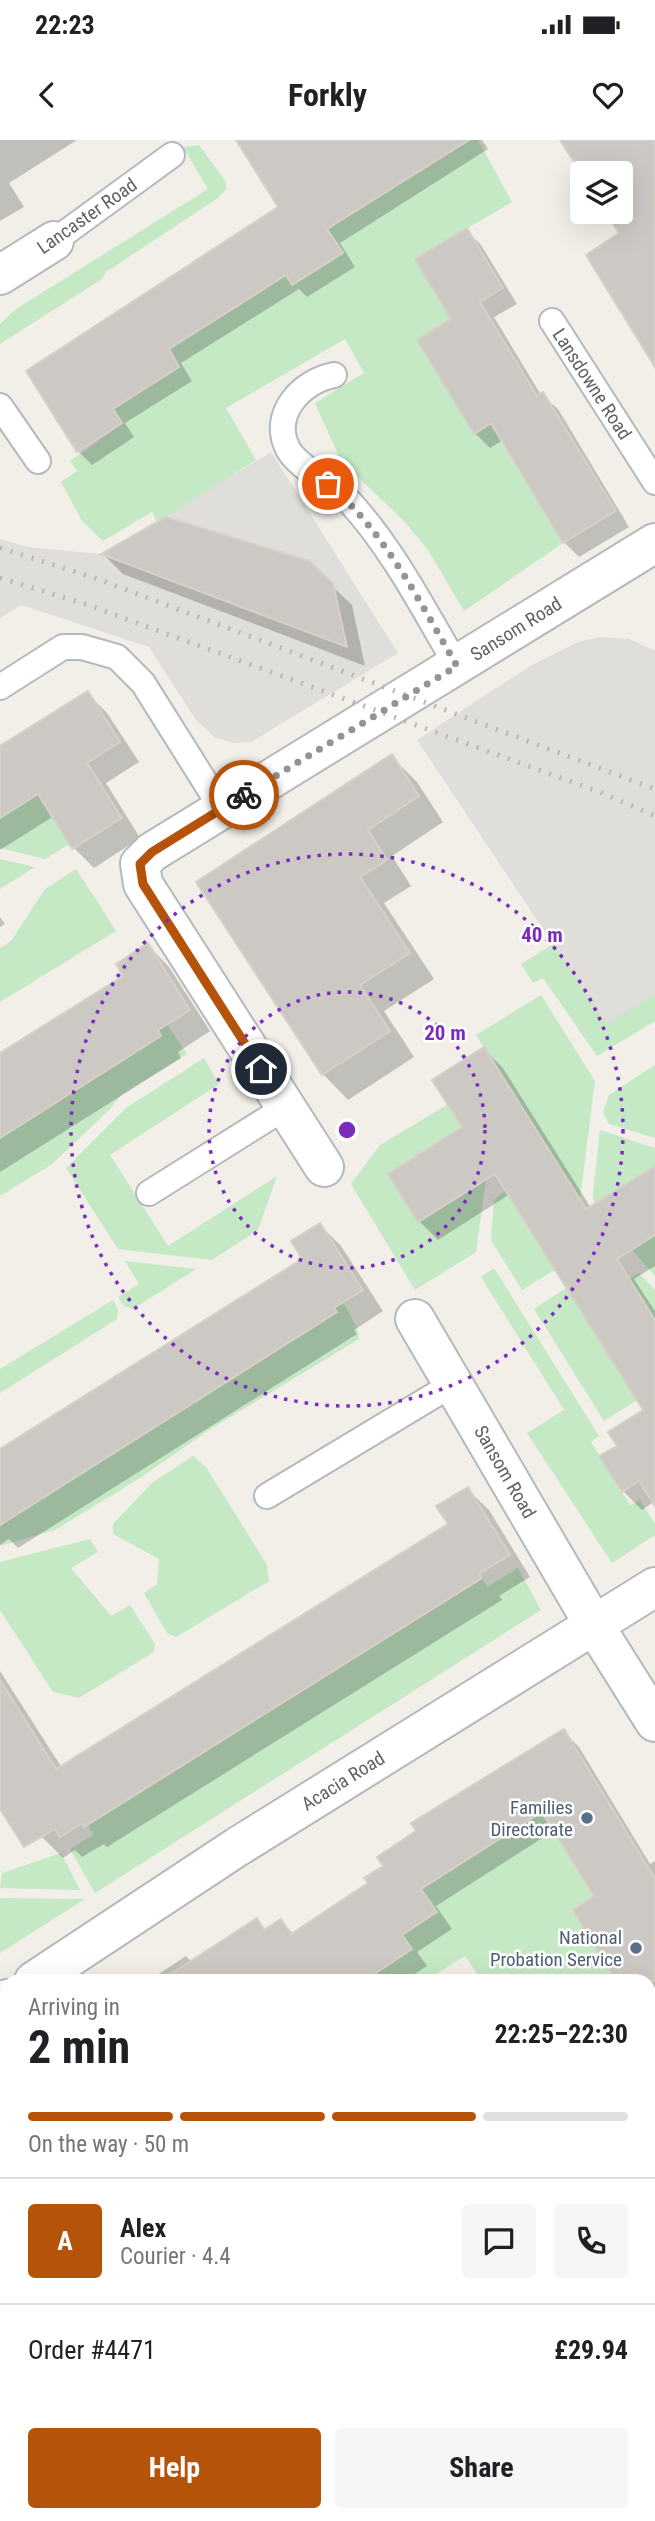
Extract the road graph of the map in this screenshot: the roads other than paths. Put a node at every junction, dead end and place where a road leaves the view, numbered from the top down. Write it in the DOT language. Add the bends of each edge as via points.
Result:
graph roads {
  1 [pos="172,155"];
  2 [pos="54,241"];
  3 [pos="0,275"];
  4 [pos="552,321"];
  5 [pos="334,375"];
  6 [pos="0,406"];
  7 [pos="38,461"];
  8 [pos="655,482"];
  9 [pos="652,553"];
  10 [pos="457,666"];
  11 [pos="0,687"];
  12 [pos="222,809"];
  13 [pos="285,1107"];
  14 [pos="324,1167"];
  15 [pos="149,1194"];
  16 [pos="415,1319"];
  17 [pos="453,1384"];
  18 [pos="267,1496"];
  19 [pos="655,1587"];
  20 [pos="594,1625"];
  21 [pos="655,1722"];
  22 [pos="45,1974"];
  1 -- 2 [label="lane, Lancaster Road"];
  2 -- 3 [label="street, Lancaster Road"];
  4 -- 8 [label="lane, Lansdowne Road"];
  5 -- 10 [label="lane" via="309,383 292,401 284,425 289,451 348,500 405,577"];
  6 -- 7 [label="lane"];
  9 -- 10 [label="street, Sansom Road"];
  10 -- 12 [label="street, Sansom Road"];
  11 -- 12 [label="lane" via="63,648 82,647 117,657 143,682"];
  12 -- 13 [label="street, Sansom Road" via="152,852 140,864 143,884"];
  13 -- 14 [label="street, Sansom Road"];
  13 -- 15 [label="lane"];
  16 -- 17 [label="street, Sansom Road"];
  17 -- 18 [label="lane"];
  17 -- 20 [label="street, Sansom Road"];
  19 -- 20 [label="street, Acacia Road"];
  20 -- 21 [label="street, Sansom Road"];
  20 -- 22 [label="street, Acacia Road" via="237,1847"];
}
